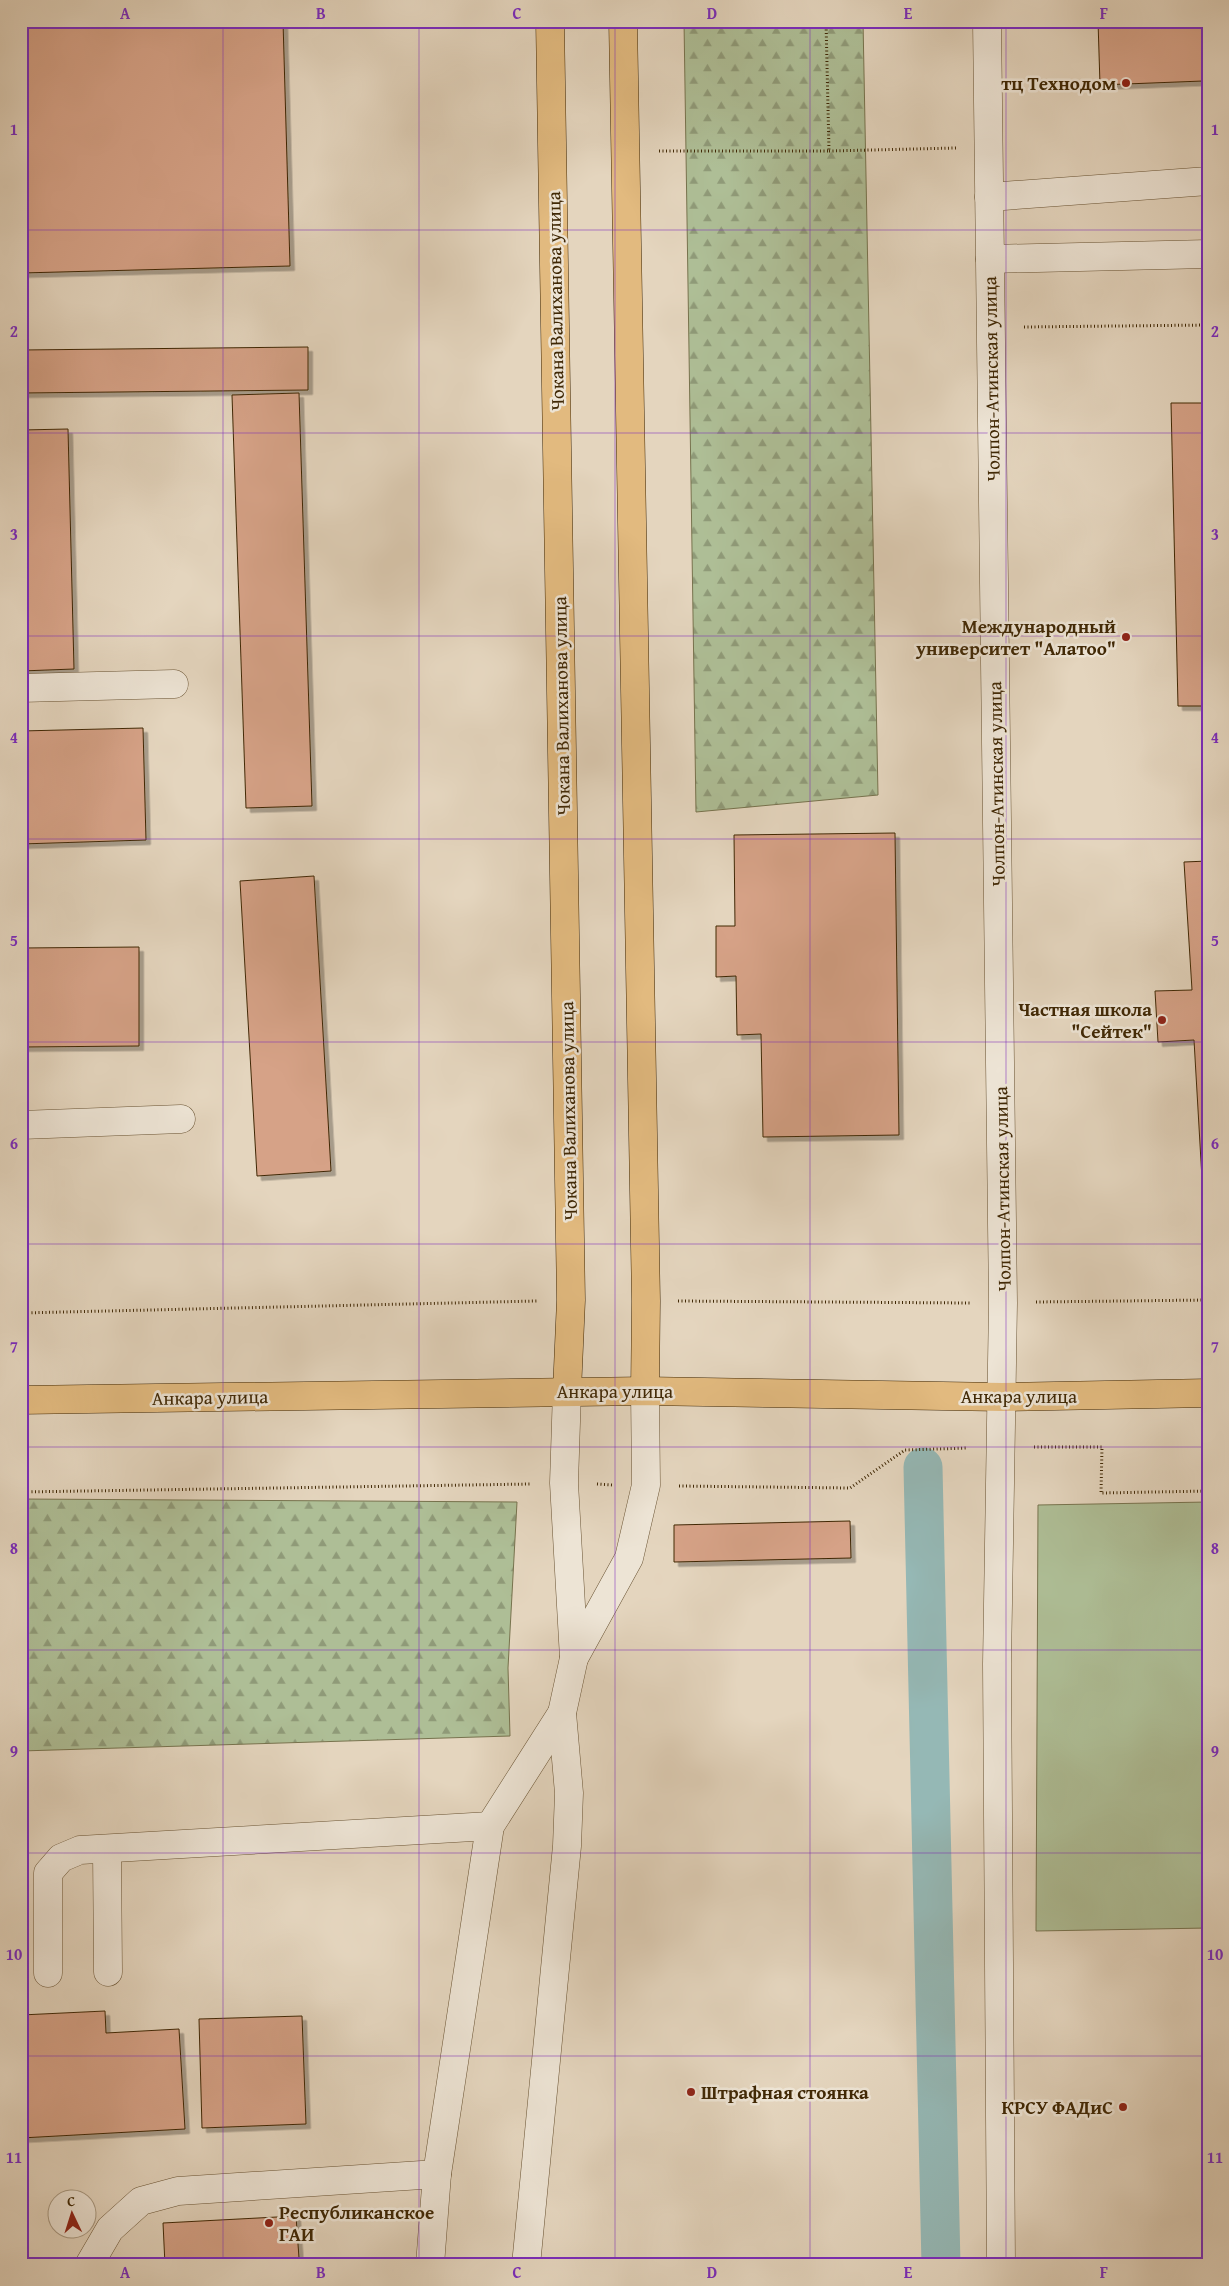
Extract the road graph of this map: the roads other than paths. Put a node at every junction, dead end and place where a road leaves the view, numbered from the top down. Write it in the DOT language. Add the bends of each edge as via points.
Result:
graph roads {
  1 [pos="550,21"];
  2 [pos="623,21"];
  3 [pos="987,21"];
  4 [pos="1208,181"];
  5 [pos="989,197"];
  6 [pos="1208,254"];
  7 [pos="990,259"];
  8 [pos="174,684"];
  9 [pos="21,688"];
  10 [pos="181,1119"];
  11 [pos="21,1125"];
  12 [pos="645,1390"];
  13 [pos="567,1391"];
  14 [pos="1208,1393"];
  15 [pos="1002,1397"];
  16 [pos="21,1400"];
  17 [pos="574,1658"];
  18 [pos="562,1713"];
  19 [pos="490,1826"];
  20 [pos="107,1850"];
  21 [pos="108,1972"];
  22 [pos="48,1973"];
  23 [pos="437,2174"];
  24 [pos="89,2265"];
  25 [pos="430,2265"];
  26 [pos="526,2265"];
  27 [pos="1001,2265"];
  1 -- 13 [label="main road, Чокана Валиханова улица" via="571,1300"];
  2 -- 12 [label="main road"];
  3 -- 5 [label="street, Чолпон-Атинская улица"];
  4 -- 5 [label="street"];
  5 -- 7 [label="street, Чолпон-Атинская улица"];
  6 -- 7 [label="street"];
  7 -- 15 [label="street, Чолпон-Атинская улица"];
  8 -- 9 [label="street"];
  10 -- 11 [label="street"];
  12 -- 13 [label="main road, Анкара улица"];
  12 -- 15 [label="main road, Анкара улица"];
  12 -- 17 [label="street" via="646,1486 629,1558"];
  13 -- 16 [label="main road, Анкара улица"];
  13 -- 17 [label="street" via="564,1483"];
  14 -- 15 [label="main road, Анкара улица"];
  15 -- 27 [label="street, Чолпон-Атинская улица" via="998,1664"];
  17 -- 18 [label="street"];
  18 -- 19 [label="street"];
  18 -- 26 [label="street" via="569,1794 567,1846"];
  19 -- 20 [label="street"];
  19 -- 23 [label="street"];
  20 -- 21 [label="street"];
  20 -- 22 [label="street" via="80,1850 61,1858 48,1873"];
  23 -- 24 [label="street" via="178,2191 142,2201 110,2229"];
  23 -- 25 [label="street"];
}
